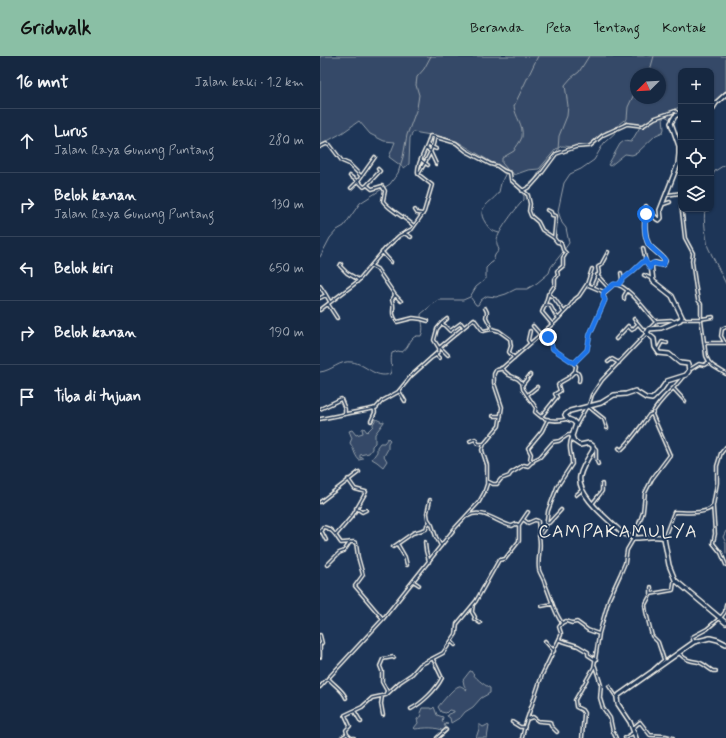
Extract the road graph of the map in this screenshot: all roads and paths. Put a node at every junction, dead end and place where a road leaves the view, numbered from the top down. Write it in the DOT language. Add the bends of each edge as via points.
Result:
graph roads {
  1 [pos="726,94"];
  2 [pos="714,106"];
  3 [pos="678,113"];
  4 [pos="678,115"];
  5 [pos="435,137"];
  6 [pos="428,145"];
  7 [pos="320,147"];
  8 [pos="432,147"];
  9 [pos="426,149"];
  10 [pos="436,149"];
  11 [pos="430,152"];
  12 [pos="375,156"];
  13 [pos="421,160"];
  14 [pos="426,162"];
  15 [pos="428,164"];
  16 [pos="436,164"];
  17 [pos="378,169"];
  18 [pos="418,174"];
  19 [pos="350,176"];
  20 [pos="361,176"];
  21 [pos="358,181"];
  22 [pos="367,185"];
  23 [pos="351,188"];
  24 [pos="522,191"];
  25 [pos="678,193"];
  26 [pos="666,195"];
  27 [pos="670,202"];
  28 [pos="662,205"];
  29 [pos="646,206"];
  30 [pos="415,210"];
  31 [pos="547,210"];
  32 [pos="648,212"];
  33 [pos="682,212"];
  34 [pos="423,214"];
  35 [pos="414,226"];
  36 [pos="404,233"];
  37 [pos="411,237"];
  38 [pos="554,238"];
  39 [pos="643,248"];
  40 [pos="382,252"];
  41 [pos="608,252"];
  42 [pos="645,260"];
  43 [pos="392,262"];
  44 [pos="341,264"];
  45 [pos="371,266"];
  46 [pos="650,268"];
  47 [pos="592,269"];
  48 [pos="621,273"];
  49 [pos="597,275"];
  50 [pos="644,275"];
  51 [pos="652,279"];
  52 [pos="359,280"];
  53 [pos="622,280"];
  54 [pos="587,284"];
  55 [pos="619,284"];
  56 [pos="320,286"];
  57 [pos="593,287"];
  58 [pos="609,288"];
  59 [pos="627,291"];
  60 [pos="604,292"];
  61 [pos="548,294"];
  62 [pos="326,295"];
  63 [pos="395,295"];
  64 [pos="320,298"];
  65 [pos="624,299"];
  66 [pos="401,301"];
  67 [pos="330,302"];
  68 [pos="328,304"];
  69 [pos="545,305"];
  70 [pos="485,308"];
  71 [pos="320,310"];
  72 [pos="564,312"];
  73 [pos="713,317"];
  74 [pos="337,318"];
  75 [pos="559,318"];
  76 [pos="447,319"];
  77 [pos="634,319"];
  78 [pos="681,319"];
  79 [pos="701,319"];
  80 [pos="428,321"];
  81 [pos="656,321"];
  82 [pos="675,322"];
  83 [pos="442,324"];
  84 [pos="552,324"];
  85 [pos="638,324"];
  86 [pos="533,326"];
  87 [pos="464,327"];
  88 [pos="726,327"];
  89 [pos="492,329"];
  90 [pos="530,331"];
  91 [pos="648,332"];
  92 [pos="540,334"];
  93 [pos="548,337"];
  94 [pos="616,339"];
  95 [pos="666,343"];
  96 [pos="704,343"];
  97 [pos="725,343"];
  98 [pos="530,344"];
  99 [pos="440,348"];
  100 [pos="657,351"];
  101 [pos="448,355"];
  102 [pos="430,358"];
  103 [pos="439,358"];
  104 [pos="514,358"];
  105 [pos="608,362"];
  106 [pos="709,362"];
  107 [pos="573,363"];
  108 [pos="619,363"];
  109 [pos="501,368"];
  110 [pos="689,368"];
  111 [pos="575,371"];
  112 [pos="726,374"];
  113 [pos="530,375"];
  114 [pos="683,376"];
  115 [pos="579,381"];
  116 [pos="523,384"];
  117 [pos="537,387"];
  118 [pos="674,388"];
  119 [pos="399,391"];
  120 [pos="527,395"];
  121 [pos="405,401"];
  122 [pos="685,401"];
  123 [pos="588,406"];
  124 [pos="374,408"];
  125 [pos="320,409"];
  126 [pos="345,414"];
  127 [pos="652,414"];
  128 [pos="493,416"];
  129 [pos="501,416"];
  130 [pos="541,417"];
  131 [pos="320,419"];
  132 [pos="548,419"];
  133 [pos="568,419"];
  134 [pos="371,421"];
  135 [pos="576,425"];
  136 [pos="607,428"];
  137 [pos="572,436"];
  138 [pos="470,441"];
  139 [pos="484,444"];
  140 [pos="593,447"];
  141 [pos="726,447"];
  142 [pos="619,448"];
  143 [pos="533,462"];
  144 [pos="598,464"];
  145 [pos="359,472"];
  146 [pos="348,480"];
  147 [pos="487,481"];
  148 [pos="602,484"];
  149 [pos="582,489"];
  150 [pos="576,495"];
  151 [pos="430,500"];
  152 [pos="320,502"];
  153 [pos="592,504"];
  154 [pos="713,506"];
  155 [pos="356,508"];
  156 [pos="366,510"];
  157 [pos="561,510"];
  158 [pos="528,512"];
  159 [pos="465,519"];
  160 [pos="524,520"];
  161 [pos="430,522"];
  162 [pos="547,523"];
  163 [pos="519,524"];
  164 [pos="321,530"];
  165 [pos="540,534"];
  166 [pos="335,535"];
  167 [pos="634,538"];
  168 [pos="664,538"];
  169 [pos="326,540"];
  170 [pos="350,542"];
  171 [pos="425,542"];
  172 [pos="398,544"];
  173 [pos="442,546"];
  174 [pos="394,547"];
  175 [pos="430,562"];
  176 [pos="327,565"];
  177 [pos="407,565"];
  178 [pos="726,565"];
  179 [pos="413,581"];
  180 [pos="676,581"];
  181 [pos="419,585"];
  182 [pos="651,587"];
  183 [pos="651,594"];
  184 [pos="553,604"];
  185 [pos="726,604"];
  186 [pos="473,605"];
  187 [pos="542,606"];
  188 [pos="720,618"];
  189 [pos="383,619"];
  190 [pos="480,623"];
  191 [pos="562,623"];
  192 [pos="726,623"];
  193 [pos="599,634"];
  194 [pos="320,635"];
  195 [pos="559,640"];
  196 [pos="451,641"];
  197 [pos="545,641"];
  198 [pos="694,642"];
  199 [pos="726,644"];
  200 [pos="455,645"];
  201 [pos="554,651"];
  202 [pos="679,652"];
  203 [pos="320,657"];
  204 [pos="394,658"];
  205 [pos="433,659"];
  206 [pos="596,660"];
  207 [pos="595,666"];
  208 [pos="654,670"];
  209 [pos="716,671"];
  210 [pos="328,678"];
  211 [pos="609,686"];
  212 [pos="320,687"];
  213 [pos="383,696"];
  214 [pos="346,698"];
  215 [pos="617,698"];
  216 [pos="411,709"];
  217 [pos="354,711"];
  218 [pos="383,715"];
  219 [pos="527,719"];
  220 [pos="361,722"];
  221 [pos="512,722"];
  222 [pos="525,727"];
  223 [pos="633,728"];
  224 [pos="446,730"];
  225 [pos="557,732"];
  226 [pos="634,732"];
  227 [pos="347,734"];
  228 [pos="341,738"];
  229 [pos="352,738"];
  230 [pos="437,738"];
  231 [pos="522,738"];
  232 [pos="582,738"];
  233 [pos="616,738"];
  234 [pos="625,738"];
  235 [pos="636,738"];
  236 [pos="673,738"];
  1 -- 2 [label="street"];
  3 -- 24 [label="street" via="675,111 655,118 643,126 627,124 603,135 590,146 576,147 556,154 540,177"];
  4 -- 26 [label="street" via="671,124 678,146 678,164"];
  5 -- 6 [label="street" via="430,136"];
  5 -- 8 [label="street"];
  5 -- 24 [label="street" via="456,143 466,151 510,173 511,180"];
  6 -- 8 [label="street"];
  6 -- 9 [label="street"];
  7 -- 20 [label="street" via="330,145 342,160"];
  8 -- 10 [label="street"];
  8 -- 11 [label="street"];
  9 -- 11 [label="street"];
  9 -- 13 [label="street"];
  11 -- 14 [label="street"];
  11 -- 16 [label="street"];
  12 -- 20 [label="street"];
  13 -- 14 [label="street"];
  13 -- 18 [label="street" via="417,169"];
  14 -- 15 [label="street"];
  14 -- 18 [label="street"];
  17 -- 22 [label="street" via="380,172"];
  18 -- 34 [label="street" via="432,185"];
  19 -- 21 [label="street"];
  20 -- 21 [label="street"];
  21 -- 22 [label="street" via="364,187"];
  21 -- 23 [label="street"];
  22 -- 35 [label="street" via="372,189 381,186 386,193 383,201 386,205"];
  24 -- 38 [label="street" via="528,195 531,216 542,230"];
  25 -- 26 [label="street"];
  26 -- 28 [label="street"];
  27 -- 28 [label="street"];
  28 -- 32 [label="street" via="659,220"];
  29 -- 32 [label="street"];
  30 -- 34 [label="street"];
  31 -- 38 [label="street" via="556,216"];
  32 -- 46 [label="street" via="645,216 647,241 665,262 663,265 652,264"];
  33 -- 79 [label="street" via="685,238 693,253"];
  34 -- 35 [label="street"];
  35 -- 36 [label="street"];
  36 -- 37 [label="street"];
  36 -- 40 [label="street"];
  38 -- 61 [label="street" via="561,243 566,254 563,266 557,271 556,284"];
  39 -- 42 [label="street"];
  40 -- 43 [label="street"];
  40 -- 45 [label="street"];
  41 -- 49 [label="street" via="598,267"];
  42 -- 46 [label="street"];
  42 -- 53 [label="street"];
  44 -- 52 [label="street" via="347,273"];
  45 -- 52 [label="street"];
  45 -- 63 [label="street" via="377,269"];
  46 -- 51 [label="street"];
  47 -- 54 [label="street"];
  48 -- 53 [label="street"];
  49 -- 57 [label="street"];
  49 -- 58 [label="street"];
  50 -- 51 [label="street"];
  51 -- 78 [label="street" via="672,296 682,315"];
  52 -- 67 [label="street"];
  53 -- 55 [label="street"];
  54 -- 57 [label="street"];
  54 -- 72 [label="street"];
  55 -- 58 [label="street"];
  55 -- 59 [label="street"];
  56 -- 62 [label="street"];
  57 -- 60 [label="street"];
  58 -- 60 [label="street"];
  59 -- 65 [label="street"];
  59 -- 81 [label="street"];
  60 -- 107 [label="street" via="605,300 590,334 587,350"];
  61 -- 69 [label="street"];
  61 -- 72 [label="street"];
  62 -- 64 [label="street"];
  62 -- 67 [label="street"];
  63 -- 66 [label="street"];
  63 -- 80 [label="street" via="392,300 392,313 397,322 413,318"];
  67 -- 68 [label="street"];
  68 -- 71 [label="street"];
  68 -- 74 [label="street"];
  69 -- 75 [label="street" via="551,305"];
  69 -- 84 [label="street" via="542,312"];
  70 -- 89 [label="street"];
  72 -- 75 [label="street"];
  73 -- 79 [label="street"];
  75 -- 84 [label="street"];
  76 -- 83 [label="street"];
  77 -- 85 [label="street"];
  78 -- 79 [label="street"];
  78 -- 82 [label="street"];
  79 -- 96 [label="street"];
  81 -- 82 [label="street"];
  81 -- 91 [label="street"];
  82 -- 91 [label="street"];
  83 -- 87 [label="street" via="449,331 461,323"];
  83 -- 99 [label="street" via="437,329 434,340"];
  84 -- 92 [label="street"];
  85 -- 91 [label="street"];
  85 -- 94 [label="street" via="632,330 628,326"];
  86 -- 92 [label="street"];
  87 -- 89 [label="street" via="474,319 483,330"];
  87 -- 99 [label="street"];
  88 -- 97 [label="street" via="720,335"];
  89 -- 104 [label="street" via="500,331 510,339 509,352"];
  90 -- 98 [label="street"];
  91 -- 100 [label="street" via="654,339"];
  91 -- 108 [label="street"];
  92 -- 98 [label="street"];
  93 -- 107 [label="street" via="553,349"];
  95 -- 100 [label="street" via="662,342"];
  96 -- 97 [label="street"];
  96 -- 106 [label="street"];
  98 -- 104 [label="street"];
  99 -- 101 [label="street"];
  99 -- 102 [label="street"];
  100 -- 110 [label="street" via="669,354 680,363 688,364"];
  102 -- 103 [label="street" via="436,355"];
  102 -- 119 [label="street"];
  104 -- 109 [label="street"];
  105 -- 108 [label="street" via="612,359"];
  106 -- 110 [label="street"];
  106 -- 112 [label="street"];
  107 -- 111 [label="street" via="576,366"];
  108 -- 123 [label="street" via="602,380"];
  109 -- 116 [label="street"];
  109 -- 129 [label="street" via="496,370 493,379 502,406"];
  110 -- 114 [label="street"];
  111 -- 115 [label="street" via="579,373"];
  111 -- 130 [label="street" via="568,379 560,382 560,390 555,394 557,397"];
  113 -- 116 [label="street"];
  114 -- 118 [label="street"];
  114 -- 123 [label="street" via="666,381 652,399 633,391 614,394 601,403"];
  116 -- 120 [label="street"];
  117 -- 120 [label="street"];
  118 -- 122 [label="street"];
  118 -- 127 [label="street"];
  119 -- 121 [label="street"];
  119 -- 124 [label="street"];
  120 -- 130 [label="street" via="536,408 536,413"];
  123 -- 133 [label="street" via="568,411 565,415"];
  123 -- 135 [label="street"];
  123 -- 136 [label="street" via="604,419"];
  124 -- 126 [label="street"];
  124 -- 134 [label="street"];
  125 -- 126 [label="street" via="341,400"];
  126 -- 131 [label="street"];
  127 -- 142 [label="street" via="630,441 621,450"];
  127 -- 167 [label="street" via="670,455 645,493"];
  128 -- 129 [label="street"];
  129 -- 139 [label="street" via="499,426"];
  130 -- 132 [label="street"];
  132 -- 133 [label="street" via="558,422"];
  132 -- 143 [label="street" via="542,431 528,447"];
  133 -- 135 [label="street"];
  135 -- 137 [label="street"];
  137 -- 140 [label="street" via="578,445 589,443"];
  137 -- 143 [label="street" via="568,434 559,442 553,442"];
  137 -- 162 [label="street" via="569,449 572,464 557,487 548,511"];
  138 -- 139 [label="street" via="475,439 478,444"];
  139 -- 147 [label="street" via="482,451 487,465"];
  140 -- 144 [label="street" via="596,449"];
  140 -- 149 [label="street" via="580,477"];
  141 -- 154 [label="street" via="717,466"];
  143 -- 147 [label="street" via="501,478 497,484"];
  145 -- 146 [label="street"];
  146 -- 152 [label="street"];
  146 -- 155 [label="street" via="355,489 366,492"];
  147 -- 159 [label="street" via="479,502"];
  148 -- 153 [label="street" via="600,494"];
  149 -- 150 [label="street"];
  149 -- 153 [label="street"];
  151 -- 161 [label="street" via="427,514"];
  153 -- 167 [label="street" via="620,531"];
  154 -- 168 [label="street" via="708,510 674,512"];
  154 -- 178 [label="street" via="713,543"];
  155 -- 156 [label="street" via="362,512"];
  155 -- 166 [label="street"];
  157 -- 162 [label="street"];
  158 -- 160 [label="street"];
  159 -- 163 [label="street" via="470,514 477,514 490,516 510,526"];
  159 -- 173 [label="street"];
  160 -- 163 [label="street"];
  160 -- 165 [label="street" via="528,523 538,521"];
  161 -- 172 [label="street" via="426,529 413,533"];
  161 -- 173 [label="street"];
  162 -- 165 [label="street"];
  163 -- 186 [label="street" via="519,541 505,559 500,560"];
  164 -- 166 [label="street" via="324,527"];
  164 -- 169 [label="street"];
  165 -- 184 [label="street" via="539,569"];
  166 -- 170 [label="street" via="341,543"];
  167 -- 168 [label="street"];
  167 -- 193 [label="street" via="609,599"];
  168 -- 180 [label="street" via="669,565"];
  170 -- 176 [label="street" via="344,551"];
  170 -- 189 [label="street" via="357,544 363,574 355,586"];
  171 -- 175 [label="street"];
  172 -- 174 [label="street"];
  172 -- 177 [label="street"];
  173 -- 175 [label="street"];
  175 -- 179 [label="street"];
  179 -- 181 [label="street"];
  179 -- 189 [label="street"];
  180 -- 183 [label="street" via="672,591"];
  180 -- 188 [label="street"];
  182 -- 183 [label="street"];
  183 -- 208 [label="street" via="646,612 652,636 658,642 664,660"];
  184 -- 187 [label="street"];
  184 -- 191 [label="street"];
  185 -- 188 [label="street" via="725,612"];
  186 -- 190 [label="street" via="474,619"];
  186 -- 196 [label="street" via="457,624 456,634"];
  188 -- 192 [label="street"];
  188 -- 198 [label="street" via="708,629 692,637"];
  189 -- 210 [label="street"];
  191 -- 193 [label="street" via="577,622"];
  191 -- 195 [label="street" via="559,627 562,633"];
  193 -- 206 [label="street"];
  194 -- 203 [label="street"];
  195 -- 201 [label="street"];
  195 -- 206 [label="street" via="580,647"];
  196 -- 200 [label="street"];
  196 -- 205 [label="street" via="444,652"];
  197 -- 201 [label="street"];
  198 -- 199 [label="street" via="710,638"];
  198 -- 202 [label="street"];
  201 -- 219 [label="street" via="542,674"];
  202 -- 208 [label="street"];
  202 -- 209 [label="street" via="685,659 699,662"];
  204 -- 213 [label="street" via="383,659 380,666 387,692"];
  205 -- 213 [label="street" via="420,665"];
  205 -- 216 [label="street" via="442,678 428,696"];
  206 -- 207 [label="street"];
  207 -- 232 [label="street" via="575,700 576,707 584,713"];
  207 -- 233 [label="street" via="601,685 600,698"];
  208 -- 215 [label="street"];
  210 -- 212 [label="street"];
  210 -- 214 [label="street" via="344,692"];
  211 -- 215 [label="street"];
  213 -- 217 [label="street" via="372,698"];
  213 -- 218 [label="street"];
  215 -- 223 [label="street"];
  217 -- 220 [label="street"];
  217 -- 227 [label="street" via="345,715 350,725 346,730"];
  219 -- 222 [label="street"];
  219 -- 225 [label="street" via="533,717 538,721 550,722"];
  221 -- 222 [label="street" via="521,728"];
  222 -- 231 [label="street"];
  223 -- 226 [label="street"];
  223 -- 236 [label="street" via="640,722 650,735"];
  224 -- 230 [label="street"];
  226 -- 234 [label="street"];
  226 -- 235 [label="street"];
  227 -- 228 [label="street"];
  227 -- 229 [label="street"];
}
